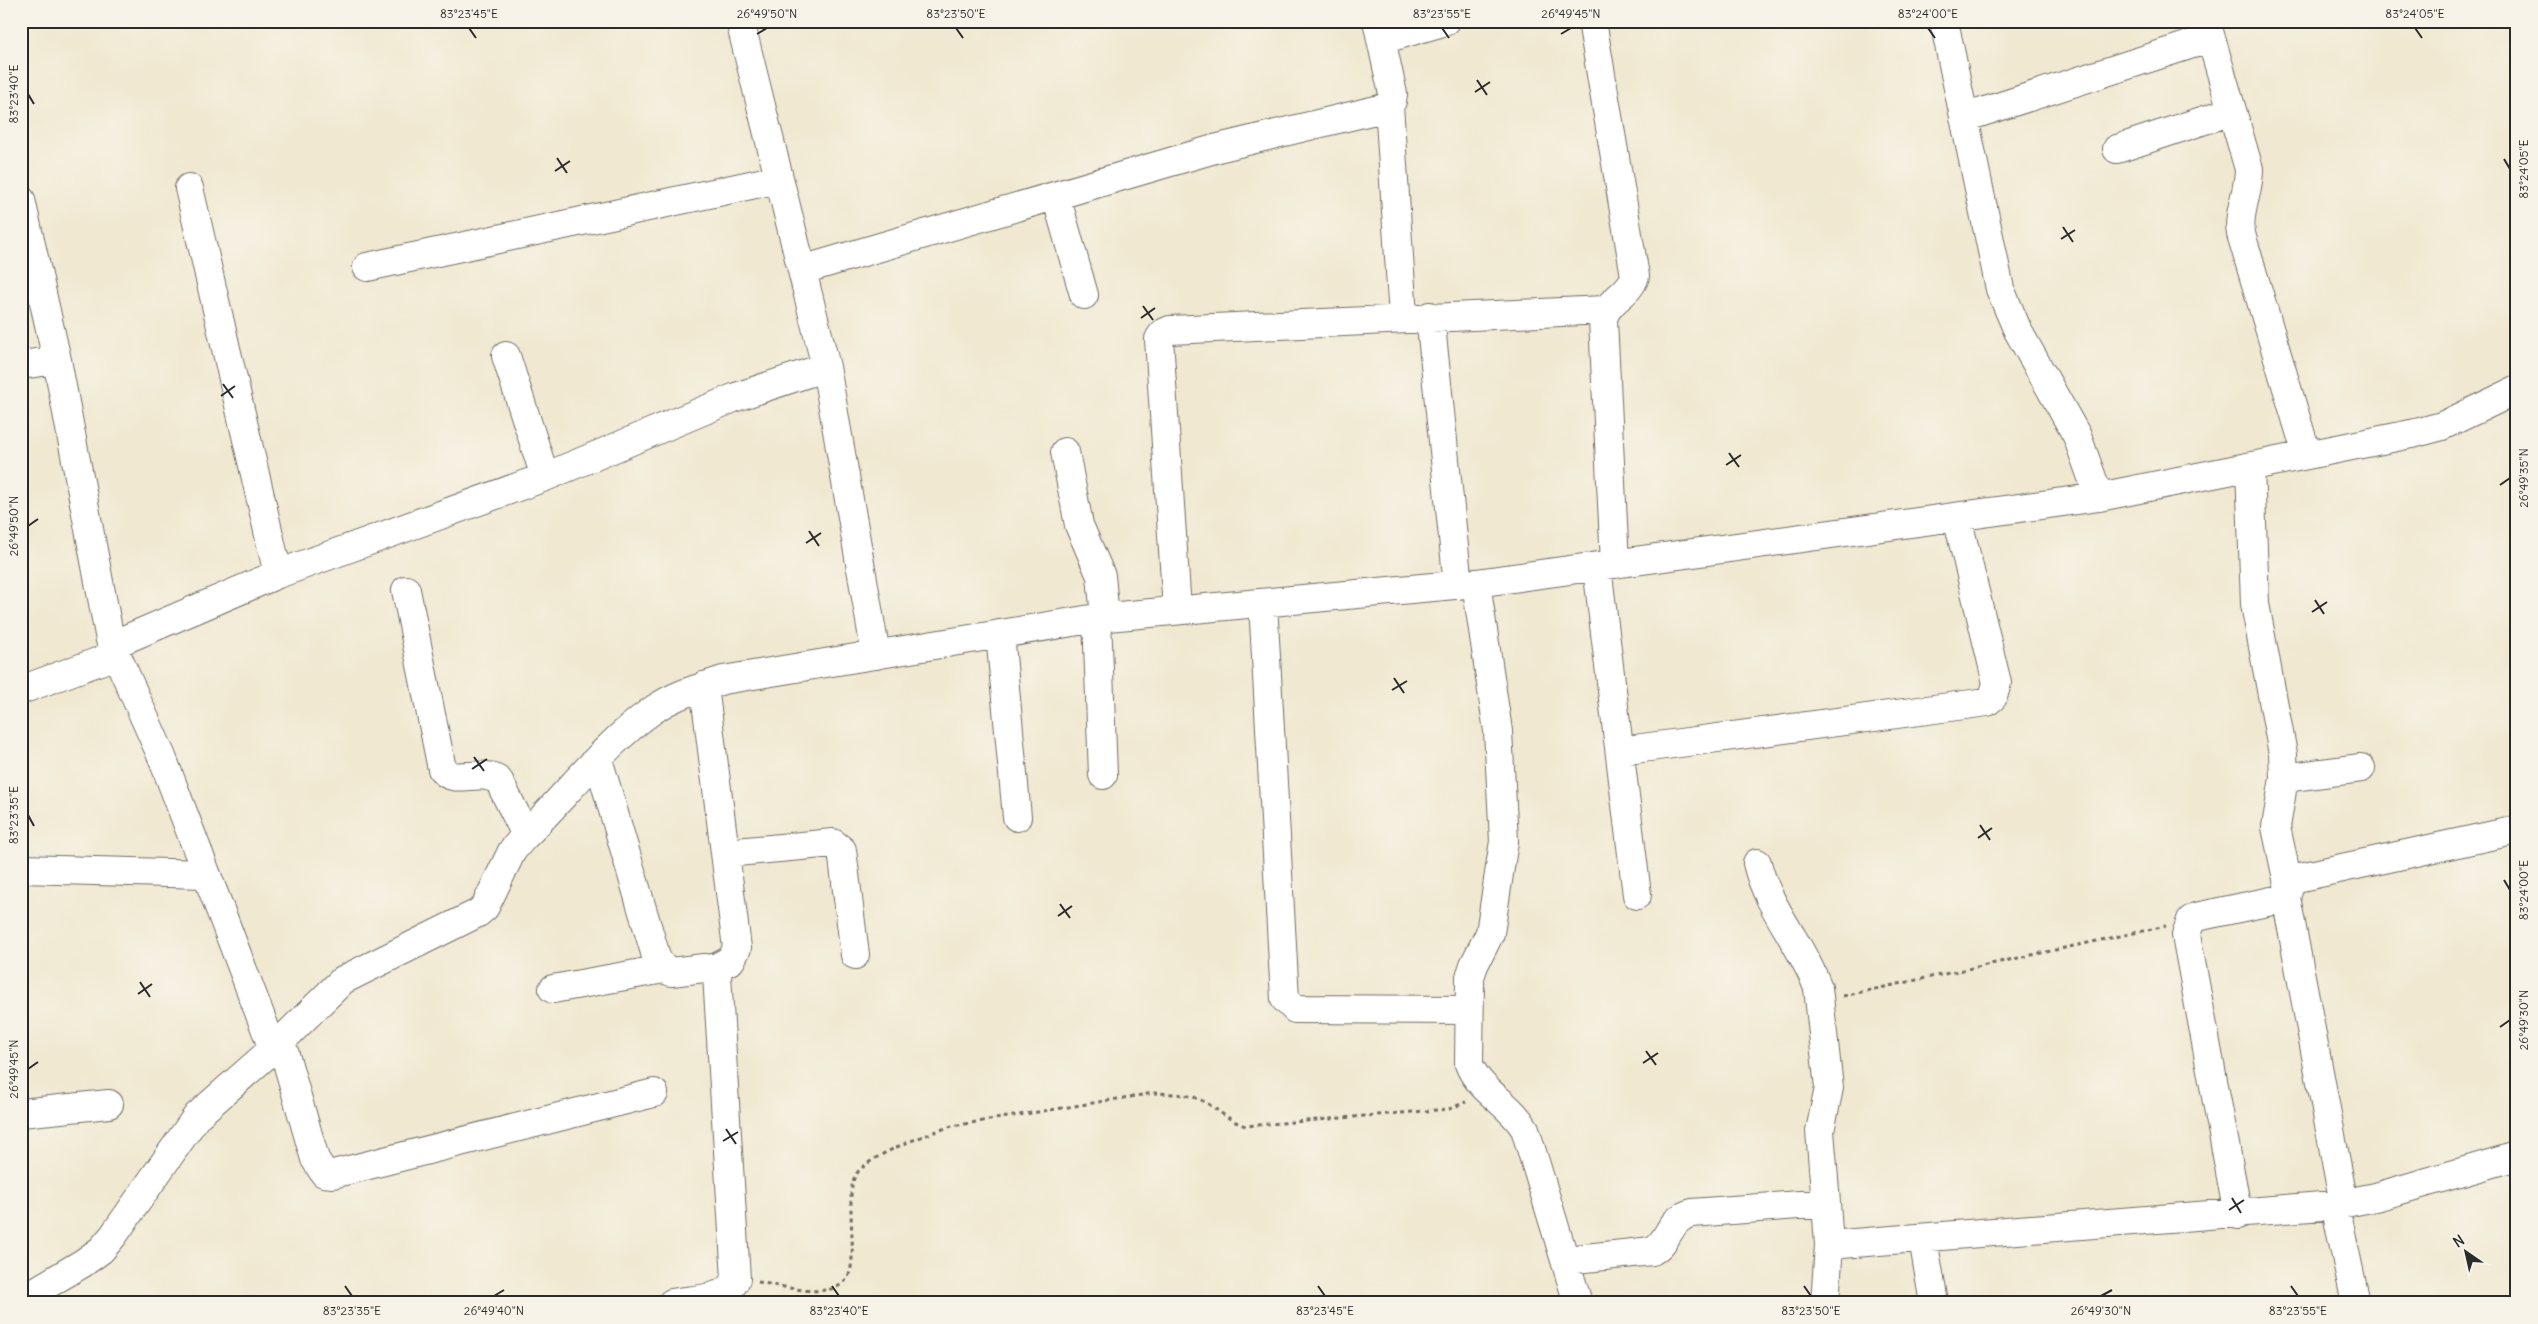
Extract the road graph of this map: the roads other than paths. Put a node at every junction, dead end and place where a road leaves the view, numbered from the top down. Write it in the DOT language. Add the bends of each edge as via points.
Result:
graph roads {
  1 [pos="740,21"];
  2 [pos="1446,21"];
  3 [pos="1592,21"];
  4 [pos="1944,21"];
  5 [pos="2208,30"];
  6 [pos="1379,31"];
  7 [pos="1389,105"];
  8 [pos="2232,110"];
  9 [pos="1964,118"];
  10 [pos="2117,149"];
  11 [pos="779,179"];
  12 [pos="189,188"];
  13 [pos="1056,196"];
  14 [pos="21,200"];
  15 [pos="367,267"];
  16 [pos="29,269"];
  17 [pos="802,270"];
  18 [pos="1084,295"];
  19 [pos="1605,310"];
  20 [pos="1430,316"];
  21 [pos="1402,318"];
  22 [pos="506,356"];
  23 [pos="57,360"];
  24 [pos="21,365"];
  25 [pos="826,367"];
  26 [pos="2517,390"];
  27 [pos="1066,452"];
  28 [pos="2307,455"];
  29 [pos="2250,467"];
  30 [pos="545,477"];
  31 [pos="2099,497"];
  32 [pos="1957,517"];
  33 [pos="1606,565"];
  34 [pos="278,574"];
  35 [pos="1467,584"];
  36 [pos="406,590"];
  37 [pos="1264,603"];
  38 [pos="1177,610"];
  39 [pos="1101,618"];
  40 [pos="1000,634"];
  41 [pos="114,650"];
  42 [pos="876,655"];
  43 [pos="704,686"];
  44 [pos="21,690"];
  45 [pos="1620,751"];
  46 [pos="598,759"];
  47 [pos="2361,768"];
  48 [pos="1103,775"];
  49 [pos="2284,778"];
  50 [pos="1017,817"];
  51 [pos="2517,830"];
  52 [pos="526,835"];
  53 [pos="726,853"];
  54 [pos="1757,863"];
  55 [pos="21,869"];
  56 [pos="205,874"];
  57 [pos="2286,889"];
  58 [pos="1638,895"];
  59 [pos="855,955"];
  60 [pos="664,969"];
  61 [pos="713,969"];
  62 [pos="553,989"];
  63 [pos="1469,1010"];
  64 [pos="277,1045"];
  65 [pos="654,1093"];
  66 [pos="108,1104"];
  67 [pos="21,1113"];
  68 [pos="2517,1156"];
  69 [pos="1826,1203"];
  70 [pos="2340,1204"];
  71 [pos="2238,1214"];
  72 [pos="1923,1239"];
  73 [pos="1829,1245"];
  74 [pos="1566,1260"];
  75 [pos="21,1300"];
  76 [pos="672,1303"];
  77 [pos="1578,1303"];
  78 [pos="1825,1303"];
  79 [pos="1934,1303"];
  80 [pos="2356,1303"];
  1 -- 11 [label="street"];
  2 -- 6 [label="street"];
  3 -- 19 [label="street" via="1635,276 1628,291"];
  4 -- 9 [label="street"];
  5 -- 8 [label="street"];
  5 -- 9 [label="street"];
  6 -- 7 [label="street" via="1393,94"];
  7 -- 13 [label="street" via="1218,148"];
  7 -- 21 [label="street"];
  8 -- 10 [label="street"];
  8 -- 28 [label="street" via="2249,169 2249,184 2239,223"];
  9 -- 31 [label="street" via="2007,310 2077,436"];
  11 -- 15 [label="street"];
  11 -- 17 [label="street"];
  12 -- 34 [label="street"];
  13 -- 17 [label="street"];
  13 -- 18 [label="street"];
  14 -- 16 [label="street"];
  16 -- 23 [label="street"];
  17 -- 25 [label="street"];
  19 -- 20 [label="street"];
  19 -- 33 [label="street"];
  20 -- 21 [label="street"];
  20 -- 35 [label="street"];
  21 -- 38 [label="street" via="1170,330 1163,333 1160,339"];
  22 -- 30 [label="street"];
  23 -- 24 [label="street"];
  23 -- 41 [label="street" via="107,631"];
  25 -- 30 [label="street" via="736,396"];
  25 -- 42 [label="street"];
  26 -- 28 [label="street" via="2442,426"];
  27 -- 39 [label="street" via="1078,525 1101,576"];
  28 -- 29 [label="street"];
  29 -- 31 [label="street"];
  29 -- 49 [label="street" via="2255,604 2284,754"];
  30 -- 34 [label="street"];
  31 -- 32 [label="street"];
  32 -- 33 [label="street"];
  32 -- 45 [label="street" via="1997,683 1993,698 1987,702"];
  33 -- 35 [label="street"];
  33 -- 45 [label="street"];
  34 -- 41 [label="street"];
  35 -- 37 [label="street"];
  35 -- 63 [label="street" via="1498,731 1504,841 1490,933 1470,977"];
  36 -- 52 [label="street" via="442,769 453,777 491,775 499,781"];
  37 -- 38 [label="street"];
  37 -- 63 [label="street" via="1285,999 1295,1009"];
  38 -- 39 [label="street"];
  39 -- 40 [label="street"];
  39 -- 48 [label="street"];
  40 -- 42 [label="street"];
  40 -- 50 [label="street"];
  41 -- 44 [label="street"];
  41 -- 56 [label="street" via="162,757"];
  42 -- 43 [label="street" via="723,680"];
  43 -- 46 [label="street" via="654,709 621,734"];
  43 -- 53 [label="street"];
  45 -- 58 [label="street"];
  46 -- 52 [label="street"];
  46 -- 60 [label="street" via="658,963"];
  47 -- 49 [label="street"];
  49 -- 57 [label="street" via="2276,827"];
  51 -- 57 [label="street"];
  52 -- 64 [label="street" via="512,851 490,900 478,913 343,980"];
  53 -- 59 [label="street" via="833,842 839,845"];
  53 -- 61 [label="street" via="737,948 731,960"];
  54 -- 69 [label="street" via="1768,897 1813,973 1820,1001 1828,1088 1820,1131"];
  55 -- 56 [label="street"];
  56 -- 64 [label="street"];
  57 -- 70 [label="street"];
  57 -- 71 [label="street" via="2196,917 2191,920 2186,935"];
  60 -- 61 [label="street" via="671,972"];
  60 -- 62 [label="street"];
  61 -- 76 [label="street" via="717,975 736,1279 724,1294"];
  63 -- 74 [label="street" via="1469,1064 1474,1076 1511,1108 1525,1129"];
  64 -- 65 [label="street" via="315,1159 324,1173 333,1174"];
  64 -- 75 [label="street" via="197,1116 101,1250"];
  66 -- 67 [label="street"];
  68 -- 70 [label="street" via="2376,1197"];
  69 -- 73 [label="street"];
  69 -- 74 [label="street" via="1692,1213 1676,1220 1658,1248 1652,1251"];
  70 -- 71 [label="street"];
  70 -- 80 [label="street"];
  71 -- 72 [label="street"];
  72 -- 73 [label="street"];
  72 -- 79 [label="street"];
  73 -- 78 [label="street"];
  74 -- 77 [label="street"];
}
